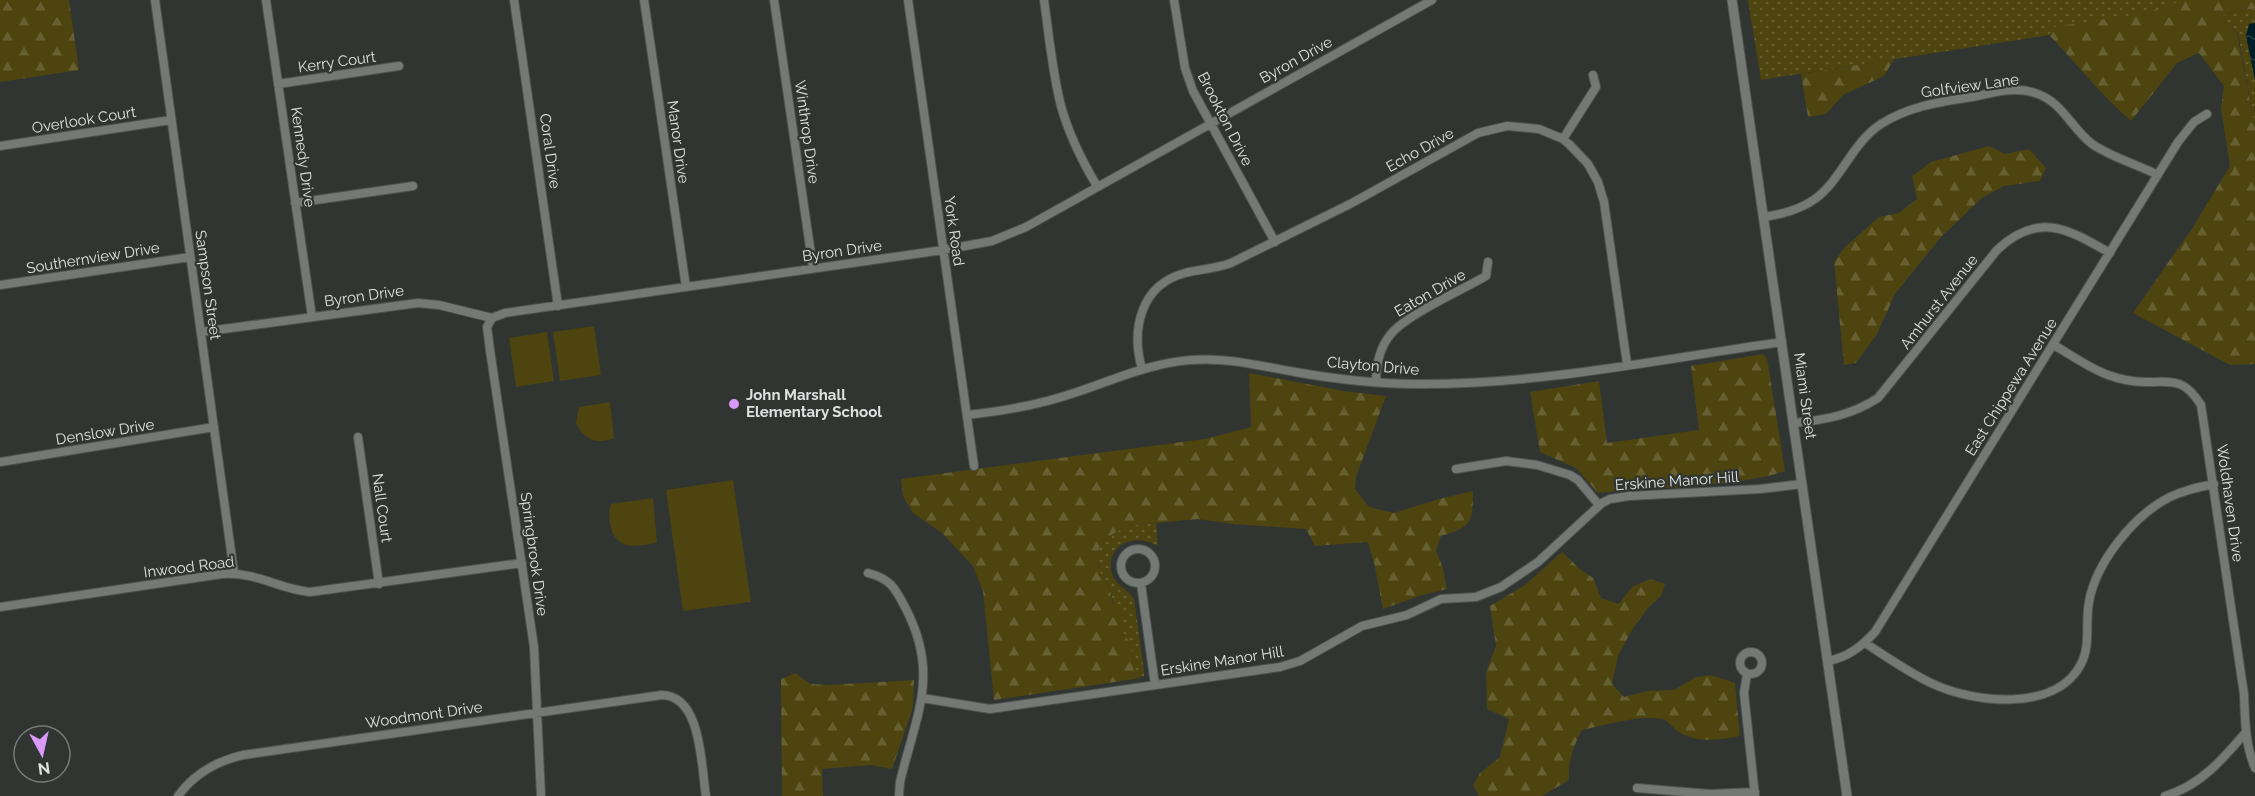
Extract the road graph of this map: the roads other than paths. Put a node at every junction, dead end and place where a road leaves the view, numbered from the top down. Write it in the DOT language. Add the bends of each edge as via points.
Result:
graph roads {
  1 [pos="155,0"];
  2 [pos="266,0"];
  3 [pos="514,0"];
  4 [pos="645,0"];
  5 [pos="774,0"];
  6 [pos="908,0"];
  7 [pos="1044,0"];
  8 [pos="1174,0"];
  9 [pos="1432,0"];
  10 [pos="1732,0"];
  11 [pos="399,66"];
  12 [pos="1593,75"];
  13 [pos="279,84"];
  14 [pos="2207,114"];
  15 [pos="171,120"];
  16 [pos="1210,124"];
  17 [pos="1563,139"];
  18 [pos="0,146"];
  19 [pos="2158,175"];
  20 [pos="413,186"];
  21 [pos="1097,186"];
  22 [pos="296,203"];
  23 [pos="1764,217"];
  24 [pos="1275,242"];
  25 [pos="943,250"];
  26 [pos="2110,253"];
  27 [pos="190,257"];
  28 [pos="1488,262"];
  29 [pos="813,268"];
  30 [pos="0,285"];
  31 [pos="686,287"];
  32 [pos="558,306"];
  33 [pos="312,317"];
  34 [pos="492,318"];
  35 [pos="201,332"];
  36 [pos="1782,342"];
  37 [pos="2054,345"];
  38 [pos="1627,364"];
  39 [pos="1142,369"];
  40 [pos="1376,382"];
  41 [pos="968,415"];
  42 [pos="1794,423"];
  43 [pos="214,427"];
  44 [pos="358,437"];
  45 [pos="0,462"];
  46 [pos="974,466"];
  47 [pos="1456,469"];
  48 [pos="1802,484"];
  49 [pos="2214,484"];
  50 [pos="1599,505"];
  51 [pos="522,562"];
  52 [pos="234,573"];
  53 [pos="868,573"];
  54 [pos="380,584"];
  55 [pos="1141,584"];
  56 [pos="0,607"];
  57 [pos="1865,643"];
  58 [pos="1828,661"];
  59 [pos="1747,674"];
  60 [pos="1155,685"];
  61 [pos="922,698"];
  62 [pos="537,714"];
  63 [pos="2246,732"];
  64 [pos="2255,768"];
  65 [pos="1636,788"];
  66 [pos="1755,794"];
  67 [pos="178,796"];
  68 [pos="541,796"];
  69 [pos="706,796"];
  70 [pos="899,796"];
  71 [pos="1847,796"];
  72 [pos="2165,796"];
  1 -- 15 [label="street, Sampson Street"];
  2 -- 13 [label="street, Kennedy Drive"];
  3 -- 32 [label="street, Coral Drive"];
  4 -- 31 [label="street, Manor Drive"];
  5 -- 29 [label="street, Winthrop Drive"];
  6 -- 25 [label="street, York Road"];
  7 -- 21 [label="street" via="1062,108 1080,156"];
  8 -- 16 [label="street, Brookton Drive" via="1185,68"];
  9 -- 16 [label="street, Byron Drive"];
  10 -- 23 [label="street, Miami Street"];
  11 -- 13 [label="street, Kerry Court"];
  12 -- 17 [label="street" via="1596,87"];
  13 -- 22 [label="street, Kennedy Drive"];
  14 -- 19 [label="street, East Chippewa Avenue" via="2187,130"];
  15 -- 18 [label="street, Overlook Court"];
  15 -- 27 [label="street, Sampson Street"];
  16 -- 21 [label="street, Byron Drive"];
  16 -- 24 [label="street, Brookton Drive"];
  17 -- 24 [label="street, Echo Drive" via="1539,129 1516,126 1478,133"];
  17 -- 38 [label="street, Echo Drive" via="1588,164 1601,191"];
  19 -- 23 [label="street, Golfview Lane" via="2090,142 2045,96 2025,90 2005,91 1926,105 1897,115 1869,134 1815,198 1785,213"];
  19 -- 26 [label="street, East Chippewa Avenue"];
  20 -- 22 [label="street"];
  21 -- 25 [label="street, Byron Drive" via="1011,234"];
  22 -- 33 [label="street, Kennedy Drive"];
  23 -- 36 [label="street, Miami Street"];
  24 -- 39 [label="street, Echo Drive" via="1219,268 1173,277 1156,290 1138,322 1136,343"];
  25 -- 29 [label="street, Byron Drive"];
  25 -- 41 [label="street, York Road"];
  26 -- 37 [label="street, East Chippewa Avenue"];
  26 -- 42 [label="street, Amhurst Avenue" via="2069,230 2046,227 2018,234 1997,250 1878,398 1842,416"];
  27 -- 30 [label="street, Southernview Drive"];
  27 -- 35 [label="street, Sampson Street"];
  28 -- 40 [label="street, Eaton Drive" via="1486,276 1392,333 1382,350"];
  29 -- 31 [label="street, Byron Drive"];
  31 -- 32 [label="street, Byron Drive"];
  32 -- 34 [label="street, Byron Drive"];
  33 -- 34 [label="street, Byron Drive" via="418,303 439,304"];
  33 -- 35 [label="street, Byron Drive"];
  34 -- 51 [label="street, Springbrook Drive" via="488,327 490,350"];
  35 -- 43 [label="street, Sampson Street"];
  36 -- 38 [label="street, Clayton Drive"];
  36 -- 42 [label="street, Miami Street"];
  37 -- 49 [label="street, Woldhaven Drive" via="2109,376 2144,382 2172,381 2189,389 2200,405"];
  37 -- 57 [label="street, East Chippewa Avenue" via="1884,619"];
  38 -- 40 [label="street, Clayton Drive" via="1491,382"];
  39 -- 40 [label="street, Clayton Drive" via="1185,360 1230,360"];
  39 -- 41 [label="street, Clayton Drive" via="1037,404"];
  41 -- 46 [label="street, York Road"];
  42 -- 48 [label="street, Miami Street"];
  43 -- 45 [label="street, Denslow Drive"];
  43 -- 52 [label="street, Sampson Street"];
  44 -- 54 [label="street, Nall Court"];
  47 -- 50 [label="street" via="1506,461 1537,465 1578,480"];
  48 -- 50 [label="street, Erskine Manor Hill" via="1629,496"];
  48 -- 58 [label="street, Miami Street"];
  49 -- 57 [label="street" via="2185,491 2160,503 2114,548 2092,590 2081,663 2069,680 2044,695 1996,699 1946,689"];
  49 -- 63 [label="street, Woldhaven Drive"];
  50 -- 60 [label="street, Erskine Manor Hill" via="1538,562 1489,592 1476,597 1441,599 1407,615 1362,626 1305,659 1280,667"];
  51 -- 54 [label="street, Inwood Road"];
  51 -- 62 [label="street, Springbrook Drive" via="534,647"];
  52 -- 54 [label="street, Inwood Road" via="310,592"];
  52 -- 56 [label="street, Inwood Road"];
  53 -- 61 [label="street" via="891,584 917,632 924,675"];
  55 -- 55 [label="street" via="1154,574 1155,561 1148,552 1137,549 1126,554 1121,570 1128,581"];
  55 -- 60 [label="street"];
  57 -- 58 [label="street, East Chippewa Avenue" via="1848,655"];
  58 -- 71 [label="street, Miami Street"];
  59 -- 66 [label="street" via="1744,693"];
  60 -- 61 [label="street, Erskine Manor Hill" via="990,709"];
  61 -- 70 [label="street"];
  62 -- 67 [label="street, Woodmont Drive" via="237,756 197,776"];
  62 -- 68 [label="street, Springbrook Drive"];
  62 -- 69 [label="street, Woodmont Drive" via="669,695 684,704 692,716"];
  63 -- 64 [label="street, Woldhaven Drive"];
  63 -- 72 [label="street" via="2208,773 2185,789"];
  65 -- 66 [label="street"];
}
